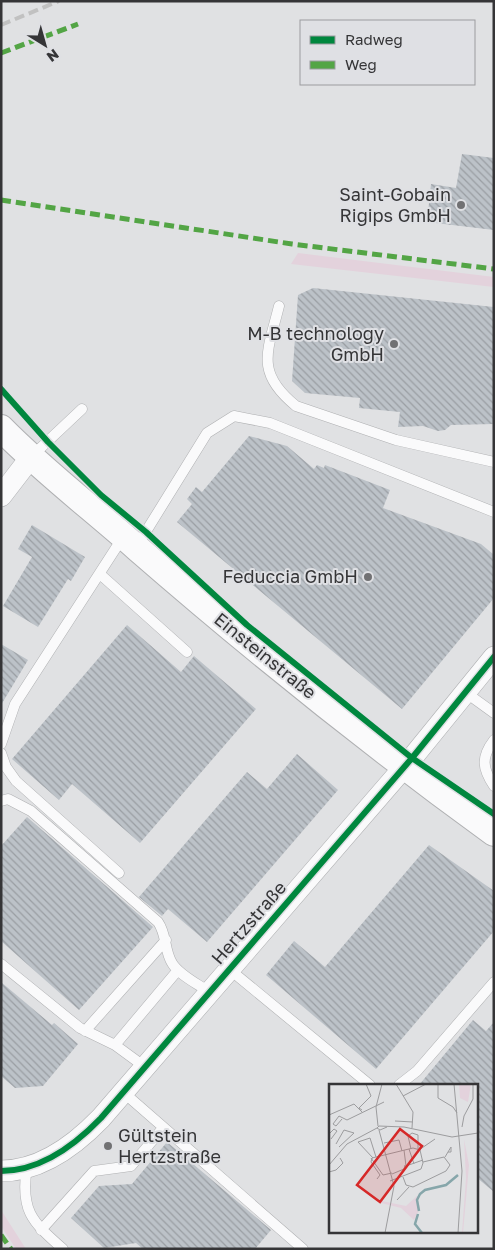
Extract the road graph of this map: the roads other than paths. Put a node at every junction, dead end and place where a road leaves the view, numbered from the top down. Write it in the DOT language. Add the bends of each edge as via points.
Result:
graph roads {
  1 [pos="279,306"];
  2 [pos="82,409"];
  3 [pos="1,428"];
  4 [pos="31,457"];
  5 [pos="494,462"];
  6 [pos="1,496"];
  7 [pos="494,512"];
  8 [pos="130,541"];
  9 [pos="101,575"];
  10 [pos="187,652"];
  11 [pos="494,657"];
  12 [pos="465,692"];
  13 [pos="494,713"];
  14 [pos="494,740"];
  15 [pos="1,744"];
  16 [pos="1,753"];
  17 [pos="403,767"];
  18 [pos="494,786"];
  19 [pos="1,801"];
  20 [pos="494,833"];
  21 [pos="119,873"];
  22 [pos="166,940"];
  23 [pos="1,964"];
  24 [pos="229,969"];
  25 [pos="178,970"];
  26 [pos="494,982"];
  27 [pos="209,992"];
  28 [pos="85,1031"];
  29 [pos="115,1045"];
  30 [pos="145,1067"];
  31 [pos="369,1084"];
  32 [pos="400,1084"];
  33 [pos="123,1092"];
  34 [pos="163,1128"];
  35 [pos="27,1166"];
  36 [pos="1,1171"];
  37 [pos="40,1230"];
  38 [pos="63,1249"];
  39 [pos="302,1249"];
  1 -- 5 [label="lane" via="266,362 272,380 283,396 296,406 396,440"];
  2 -- 4 [label="lane"];
  3 -- 4 [label="street, Einsteinstraße"];
  4 -- 6 [label="street"];
  4 -- 8 [label="street, Einsteinstraße"];
  7 -- 8 [label="lane" via="270,423 234,416 207,433"];
  8 -- 9 [label="lane"];
  8 -- 17 [label="street, Einsteinstraße" via="214,616"];
  9 -- 10 [label="lane"];
  9 -- 15 [label="lane" via="15,704"];
  11 -- 12 [label="street, Hertzstraße"];
  12 -- 13 [label="lane"];
  12 -- 17 [label="street, Hertzstraße"];
  14 -- 18 [label="lane" via="485,752 483,765"];
  16 -- 21 [label="lane" via="16,781"];
  17 -- 20 [label="street, Einsteinstraße"];
  17 -- 24 [label="street, Hertzstraße"];
  19 -- 22 [label="lane" via="8,798 31,811 158,922"];
  22 -- 25 [label="lane" via="171,962"];
  22 -- 28 [label="lane"];
  23 -- 28 [label="lane"];
  24 -- 27 [label="street, Hertzstraße"];
  24 -- 31 [label="lane"];
  25 -- 27 [label="lane"];
  25 -- 29 [label="lane"];
  26 -- 32 [label="lane" via="417,1071"];
  27 -- 30 [label="street, Hertzstraße"];
  28 -- 29 [label="lane"];
  29 -- 30 [label="lane"];
  30 -- 33 [label="street, Hertzstraße"];
  33 -- 34 [label="lane"];
  33 -- 35 [label="street, Hertzstraße" via="79,1140 58,1154"];
  34 -- 37 [label="lane" via="131,1166 94,1171"];
  34 -- 39 [label="lane"];
  35 -- 36 [label="street, Hertzstraße"];
  35 -- 37 [label="lane" via="24,1194 30,1216"];
  37 -- 38 [label="lane"];
}
